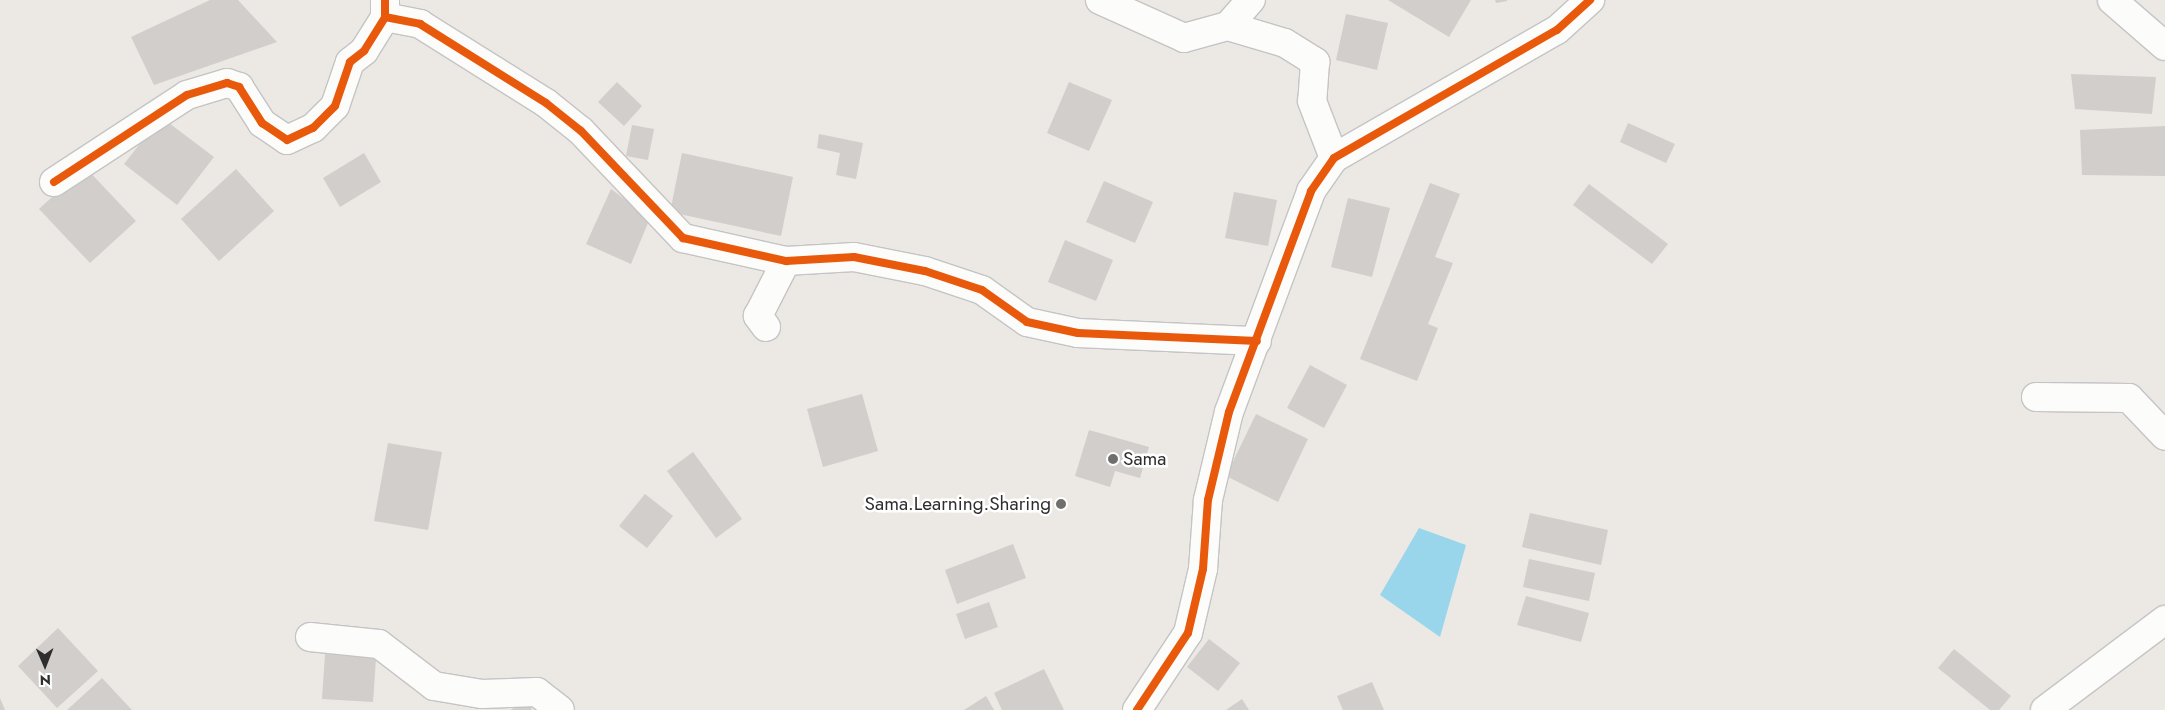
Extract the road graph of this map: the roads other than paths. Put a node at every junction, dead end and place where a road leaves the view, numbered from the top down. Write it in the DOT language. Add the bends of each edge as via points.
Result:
graph roads {
  1 [pos="1100,0"];
  2 [pos="1251,0"];
  3 [pos="1590,0"];
  4 [pos="2112,0"];
  5 [pos="385,8"];
  6 [pos="1228,26"];
  7 [pos="2165,46"];
  8 [pos="1334,158"];
  9 [pos="54,182"];
  10 [pos="786,261"];
  11 [pos="766,327"];
  12 [pos="1257,341"];
  13 [pos="2036,397"];
  14 [pos="2165,436"];
  15 [pos="2162,629"];
  16 [pos="310,637"];
  17 [pos="560,710"];
  18 [pos="1137,710"];
  19 [pos="2045,710"];
  1 -- 6 [label="street" via="1184,38"];
  2 -- 6 [label="street"];
  3 -- 8 [label="street" via="1557,30"];
  4 -- 7 [label="street"];
  5 -- 9 [label="street" via="364,51 350,62 335,106 313,128 286,140 262,123 239,87 227,83 188,95"];
  5 -- 10 [label="street" via="420,24 546,103 581,131 683,238"];
  6 -- 8 [label="street" via="1285,43 1315,62 1312,101"];
  8 -- 12 [label="street" via="1311,191"];
  10 -- 11 [label="street" via="758,316"];
  10 -- 12 [label="street" via="854,257 925,271 982,290 1027,322 1078,333"];
  12 -- 18 [label="street" via="1229,412 1208,500 1203,568 1188,633"];
  13 -- 14 [label="street" via="2129,398"];
  15 -- 19 [label="street"];
  16 -- 17 [label="street" via="379,644 434,686 482,694 537,692"];
}
